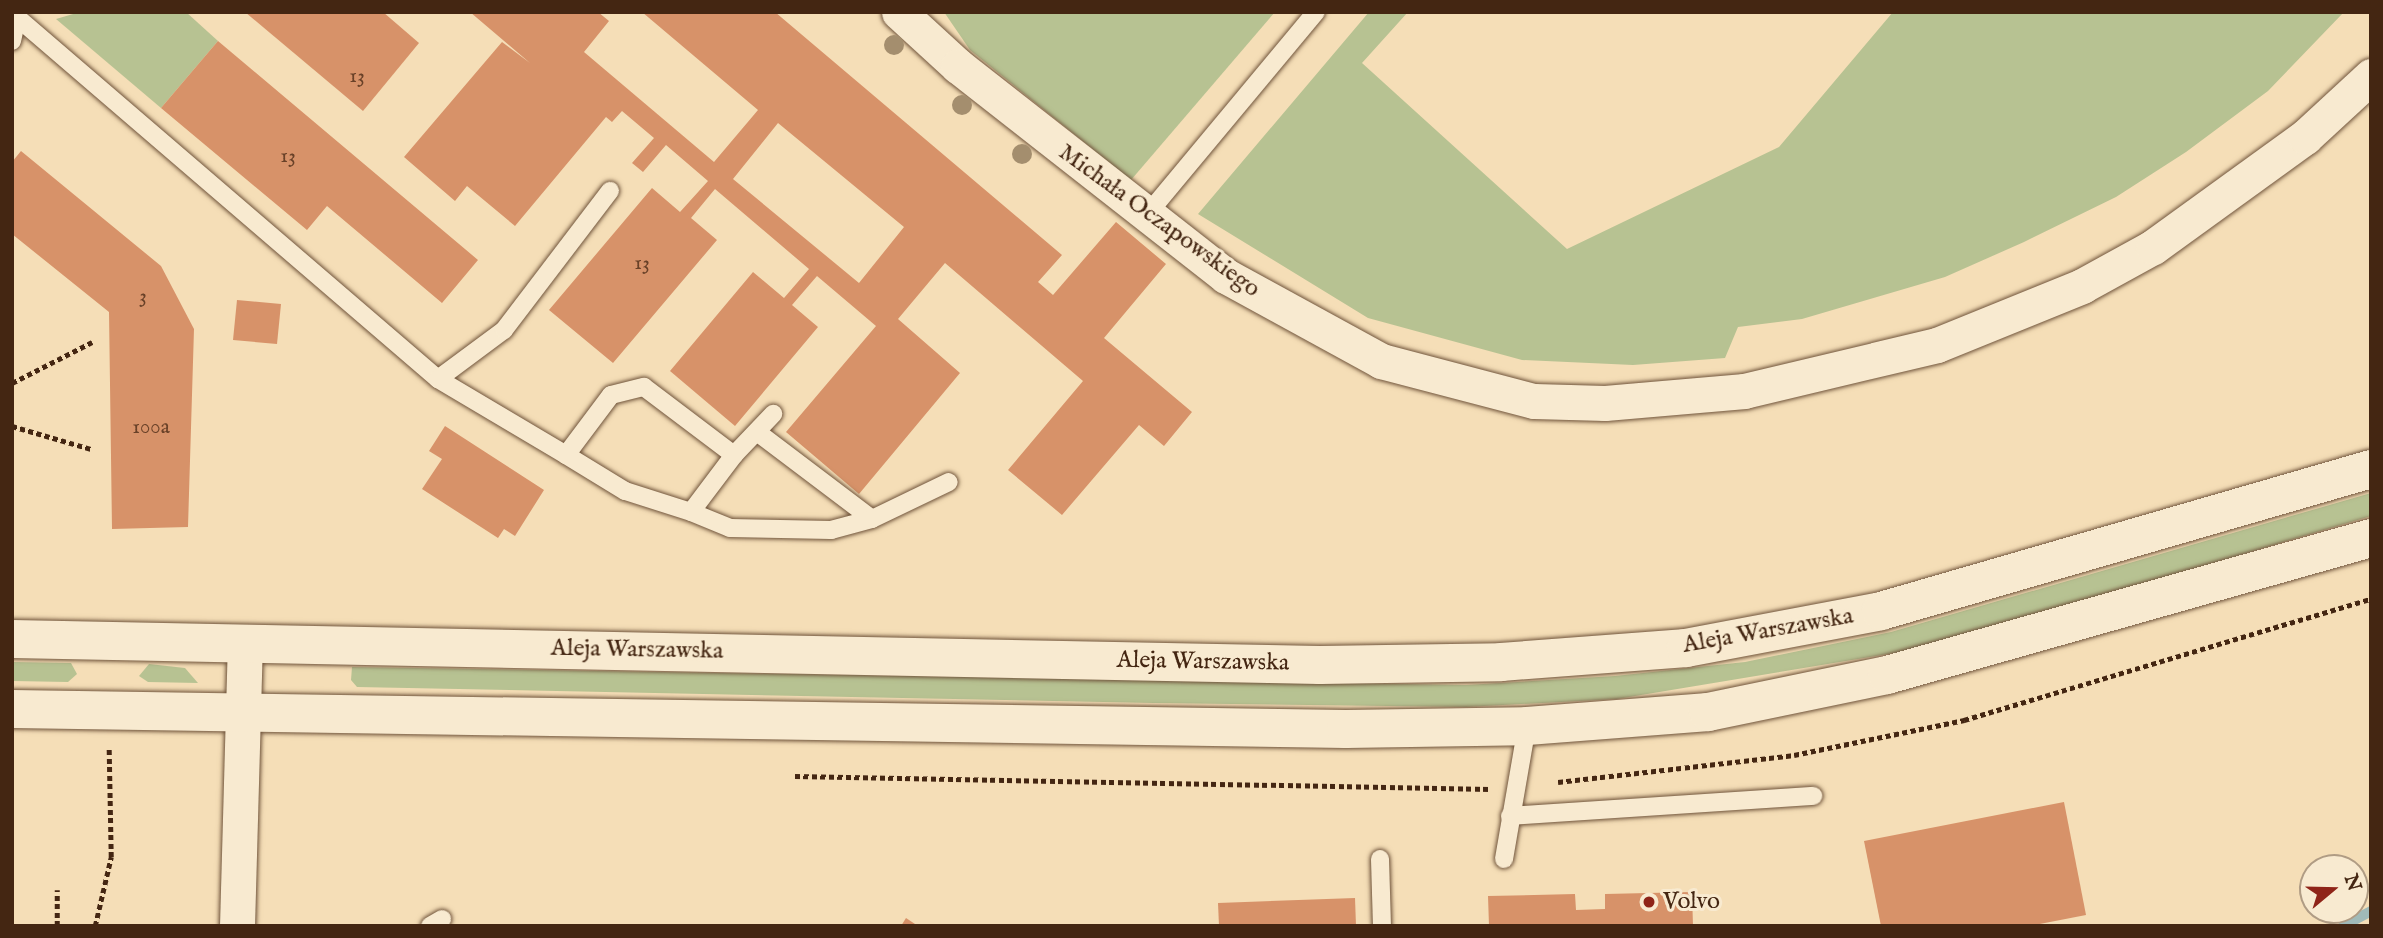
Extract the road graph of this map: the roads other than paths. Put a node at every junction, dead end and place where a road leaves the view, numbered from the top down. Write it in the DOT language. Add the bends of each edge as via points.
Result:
graph roads {
  1 [pos="899,12"];
  2 [pos="921,12"];
  3 [pos="1316,12"];
  4 [pos="15,15"];
  5 [pos="12,41"];
  6 [pos="958,66"];
  7 [pos="2371,76"];
  8 [pos="610,191"];
  9 [pos="1145,217"];
  10 [pos="438,379"];
  11 [pos="773,414"];
  12 [pos="757,432"];
  13 [pos="566,455"];
  14 [pos="734,455"];
  15 [pos="2371,469"];
  16 [pos="949,482"];
  17 [pos="691,512"];
  18 [pos="872,519"];
  19 [pos="2371,538"];
  20 [pos="12,639"];
  21 [pos="244,645"];
  22 [pos="12,709"];
  23 [pos="243,711"];
  24 [pos="1527,726"];
  25 [pos="1812,796"];
  26 [pos="1510,816"];
  27 [pos="1380,859"];
  28 [pos="1504,859"];
  29 [pos="237,926"];
  30 [pos="1382,926"];
  1 -- 6 [label="street, Michała Oczapowskiego"];
  2 -- 6 [label="street, Michała Oczapowskiego"];
  3 -- 9 [label="lane"];
  4 -- 5 [label="lane"];
  4 -- 10 [label="lane"];
  6 -- 9 [label="street, Michała Oczapowskiego"];
  7 -- 9 [label="street, Michała Oczapowskiego" via="2224,200 2082,286 1937,345 1744,391 1605,403 1534,401 1381,361 1226,276"];
  8 -- 10 [label="lane" via="504,330"];
  10 -- 13 [label="lane"];
  11 -- 12 [label="lane"];
  12 -- 14 [label="lane"];
  12 -- 18 [label="lane"];
  13 -- 14 [label="lane" via="611,396 644,387"];
  13 -- 17 [label="lane" via="625,491"];
  14 -- 17 [label="lane"];
  15 -- 21 [label="main road, Aleja Warszawska" via="1881,611 1686,648 1501,662 1320,665"];
  16 -- 18 [label="lane"];
  17 -- 18 [label="lane" via="730,528 831,530"];
  19 -- 24 [label="main road" via="1887,676 1708,712"];
  20 -- 21 [label="main road, Aleja Warszawska"];
  21 -- 23 [label="street"];
  22 -- 23 [label="main road"];
  23 -- 24 [label="main road" via="1188,728"];
  23 -- 29 [label="street"];
  24 -- 26 [label="lane"];
  25 -- 26 [label="lane"];
  26 -- 28 [label="lane"];
  27 -- 30 [label="lane"];
}
